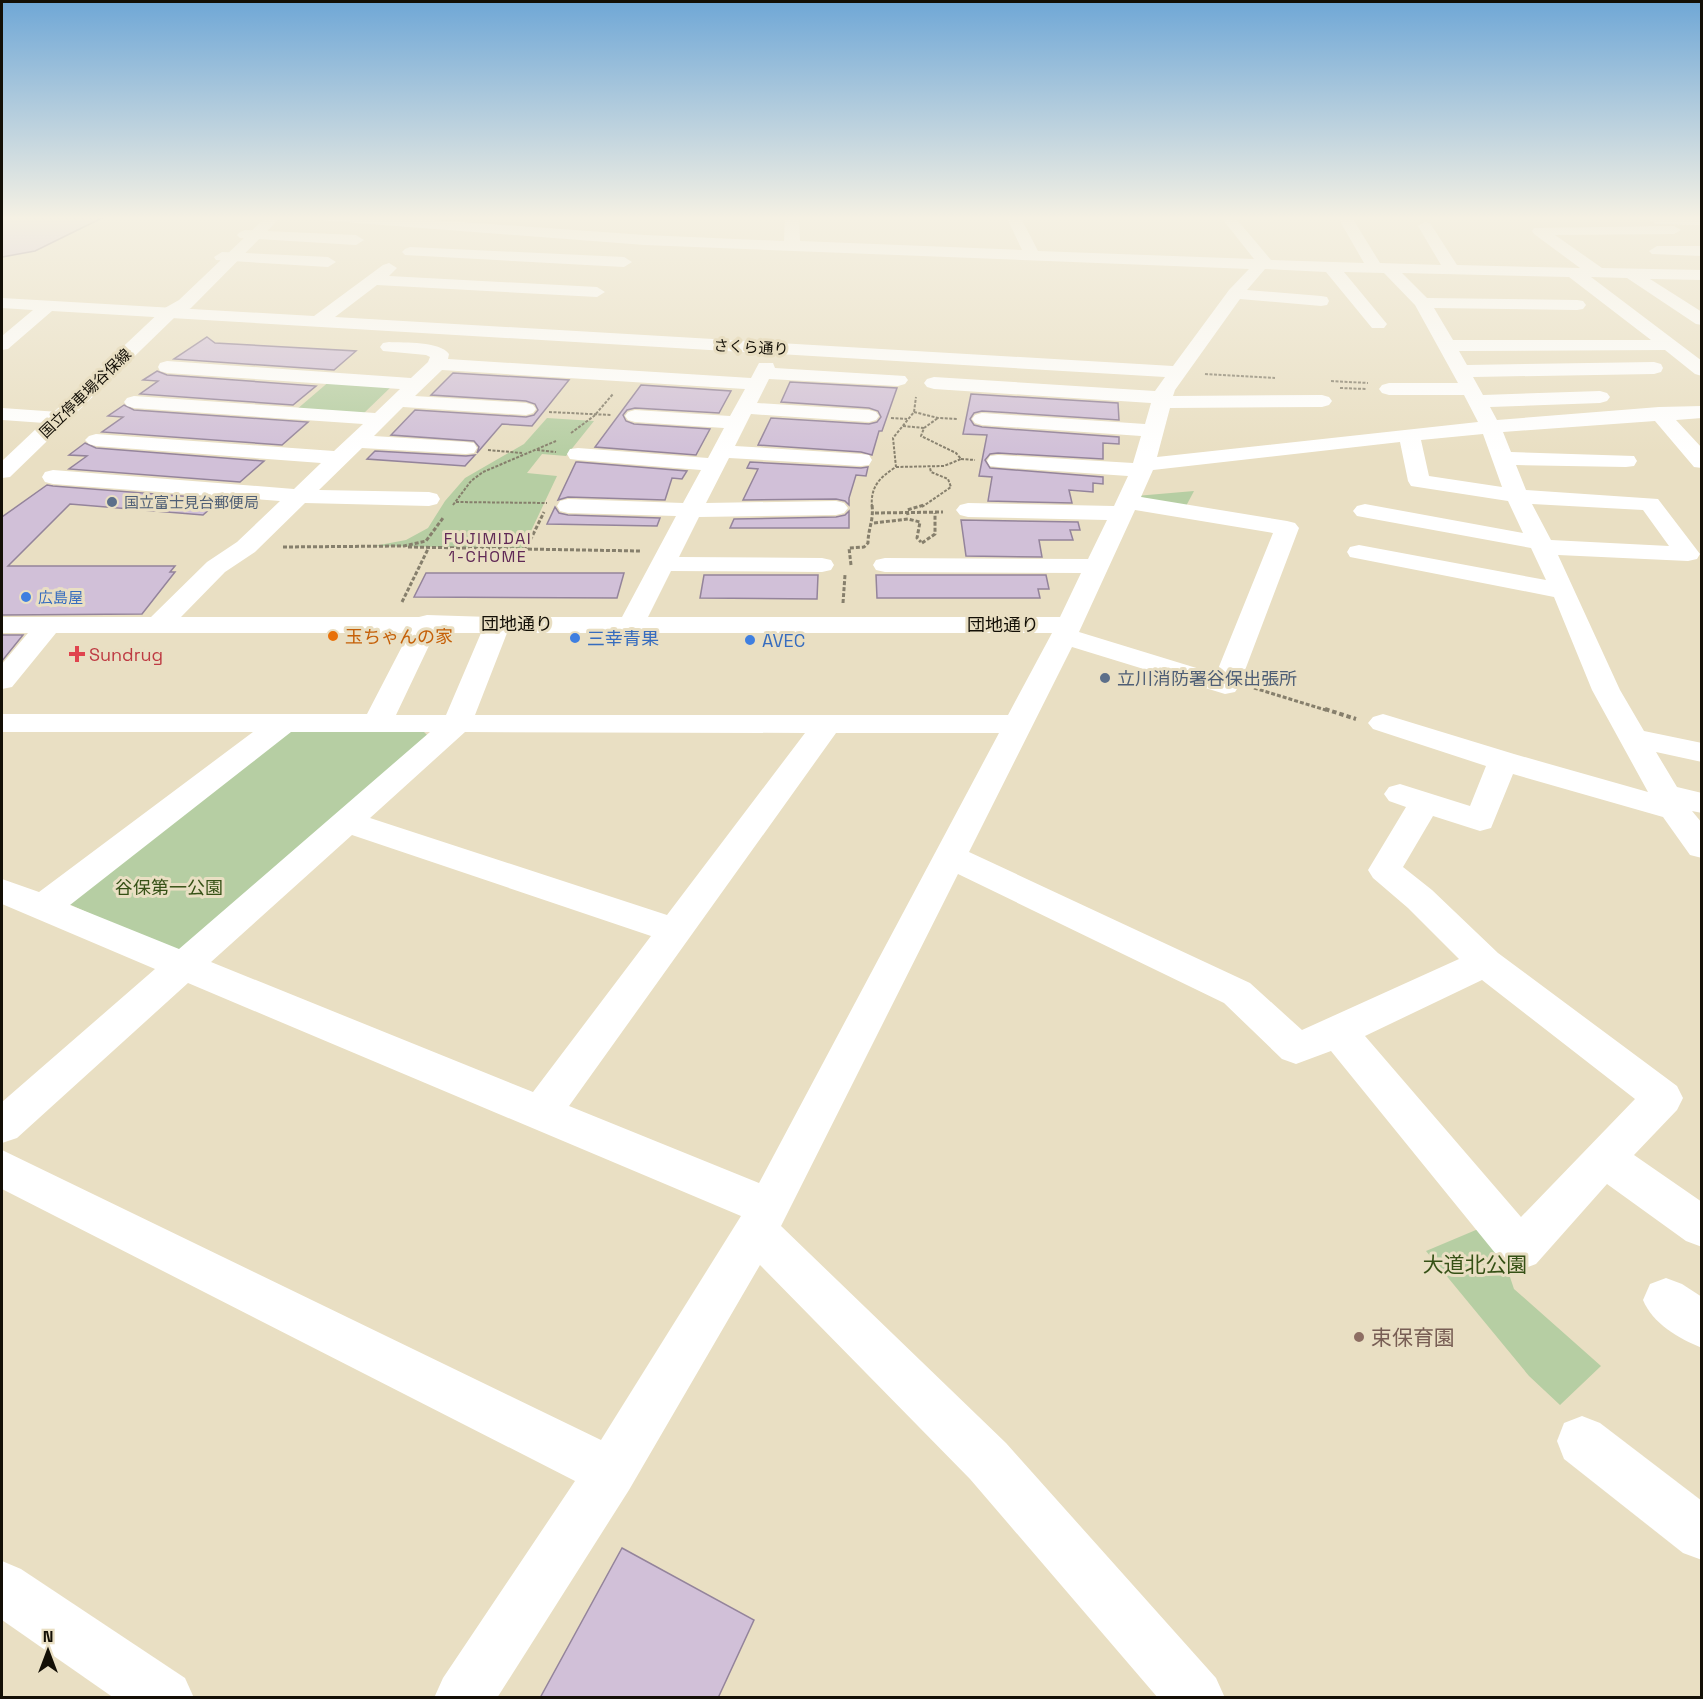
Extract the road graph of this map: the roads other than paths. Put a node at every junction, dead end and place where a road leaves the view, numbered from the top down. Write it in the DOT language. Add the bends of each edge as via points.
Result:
graph roads {
  1 [pos="193,295"];
  2 [pos="349,295"];
  3 [pos="565,295"];
  4 [pos="594,295"];
  5 [pos="1234,295"];
  6 [pos="1251,295"];
  7 [pos="1354,295"];
  8 [pos="1415,295"];
  9 [pos="1604,295"];
  10 [pos="1664,295"];
  11 [pos="1320,301"];
  12 [pos="2,303"];
  13 [pos="1422,303"];
  14 [pos="1577,305"];
  15 [pos="48,306"];
  16 [pos="169,313"];
  17 [pos="572,320"];
  18 [pos="1701,320"];
  19 [pos="320,321"];
  20 [pos="1378,324"];
  21 [pos="1433,325"];
  22 [pos="1456,325"];
  23 [pos="1614,325"];
  24 [pos="558,336"];
  25 [pos="2,345"];
  26 [pos="1669,345"];
  27 [pos="370,346"];
  28 [pos="1445,346"];
  29 [pos="1639,346"];
  30 [pos="774,349"];
  31 [pos="437,364"];
  32 [pos="167,367"];
  33 [pos="1659,368"];
  34 [pos="1701,370"];
  35 [pos="1461,371"];
  36 [pos="1177,372"];
  37 [pos="760,378"];
  38 [pos="898,380"];
  39 [pos="934,383"];
  40 [pos="417,384"];
  41 [pos="1389,389"];
  42 [pos="1473,395"];
  43 [pos="1641,396"];
  44 [pos="1617,397"];
  45 [pos="1163,400"];
  46 [pos="398,401"];
  47 [pos="1322,401"];
  48 [pos="134,402"];
  49 [pos="526,409"];
  50 [pos="1659,413"];
  51 [pos="1701,413"];
  52 [pos="2,414"];
  53 [pos="635,416"];
  54 [pos="740,416"];
  55 [pos="869,416"];
  56 [pos="59,418"];
  57 [pos="380,419"];
  58 [pos="982,419"];
  59 [pos="1491,428"];
  60 [pos="1154,432"];
  61 [pos="1409,435"];
  62 [pos="96,440"];
  63 [pos="357,441"];
  64 [pos="466,448"];
  65 [pos="578,454"];
  66 [pos="339,458"];
  67 [pos="718,458"];
  68 [pos="1503,458"];
  69 [pos="861,460"];
  70 [pos="998,461"];
  71 [pos="1626,461"];
  72 [pos="1701,462"];
  73 [pos="1143,467"];
  74 [pos="2,472"];
  75 [pos="53,477"];
  76 [pos="299,496"];
  77 [pos="1517,496"];
  78 [pos="429,499"];
  79 [pos="568,506"];
  80 [pos="1126,507"];
  81 [pos="836,508"];
  82 [pos="690,510"];
  83 [pos="968,510"];
  84 [pos="1365,511"];
  85 [pos="1542,545"];
  86 [pos="1359,552"];
  87 [pos="880,555"];
  88 [pos="665,558"];
  89 [pos="822,565"];
  90 [pos="1098,566"];
  91 [pos="1564,591"];
  92 [pos="427,623"];
  93 [pos="498,623"];
  94 [pos="632,623"];
  95 [pos="2,625"];
  96 [pos="49,625"];
  97 [pos="158,625"];
  98 [pos="1067,630"];
  99 [pos="2,681"];
  100 [pos="2,723"];
  101 [pos="1383,723"];
  102 [pos="283,724"];
  103 [pos="377,724"];
  104 [pos="458,724"];
  105 [pos="828,724"];
  106 [pos="1018,724"];
  107 [pos="1635,738"];
  108 [pos="1701,753"];
  109 [pos="1503,761"];
  110 [pos="1681,803"];
  111 [pos="348,822"];
  112 [pos="1701,847"];
  113 [pos="950,857"];
  114 [pos="2,891"];
  115 [pos="42,908"];
  116 [pos="675,931"];
  117 [pos="1485,963"];
  118 [pos="184,967"];
  119 [pos="1338,1032"];
  120 [pos="541,1113"];
  121 [pos="2,1126"];
  122 [pos="1604,1158"];
  123 [pos="2,1169"];
  124 [pos="763,1219"];
  125 [pos="1701,1227"];
  126 [pos="1582,1442"];
  127 [pos="611,1472"];
  128 [pos="1701,1534"];
  129 [pos="2,1588"];
  130 [pos="165,1698"];
  131 [pos="463,1698"];
  132 [pos="1196,1698"];
  1 -- 16 [label="street, 国立停車場谷保線"];
  2 -- 19 [label="street"];
  3 -- 4 [label="street"];
  5 -- 36 [label="street"];
  6 -- 11 [label="street"];
  7 -- 20 [label="street"];
  8 -- 13 [label="street"];
  9 -- 26 [label="street"];
  10 -- 18 [label="street"];
  12 -- 15 [label="street, さくら通り"];
  13 -- 14 [label="street"];
  13 -- 21 [label="street"];
  15 -- 16 [label="street, さくら通り"];
  15 -- 25 [label="street"];
  16 -- 19 [label="street, さくら通り"];
  16 -- 56 [label="street, 国立停車場谷保線"];
  17 -- 24 [label="street"];
  19 -- 24 [label="street, さくら通り"];
  21 -- 22 [label="street"];
  21 -- 28 [label="street"];
  23 -- 29 [label="street"];
  24 -- 30 [label="street, さくら通り"];
  26 -- 29 [label="street"];
  26 -- 34 [label="street"];
  27 -- 31 [label="street" via="428,350 440,354"];
  28 -- 29 [label="street"];
  28 -- 35 [label="street"];
  30 -- 36 [label="street, さくら通り"];
  30 -- 37 [label="street"];
  31 -- 37 [label="street"];
  31 -- 40 [label="street"];
  32 -- 40 [label="street"];
  33 -- 35 [label="street"];
  35 -- 42 [label="street"];
  36 -- 45 [label="street"];
  37 -- 38 [label="street"];
  37 -- 54 [label="street"];
  39 -- 45 [label="street"];
  40 -- 46 [label="street"];
  41 -- 42 [label="street"];
  42 -- 44 [label="street"];
  42 -- 59 [label="street"];
  43 -- 51 [label="street" via="1676,396"];
  45 -- 47 [label="street"];
  45 -- 60 [label="street"];
  46 -- 49 [label="street"];
  46 -- 57 [label="street"];
  48 -- 57 [label="street"];
  50 -- 51 [label="street"];
  50 -- 59 [label="street"];
  50 -- 72 [label="street"];
  52 -- 56 [label="street"];
  53 -- 54 [label="street"];
  54 -- 55 [label="street"];
  54 -- 67 [label="street"];
  56 -- 74 [label="street, 国立停車場谷保線"];
  57 -- 63 [label="street"];
  58 -- 60 [label="street"];
  59 -- 61 [label="street"];
  59 -- 68 [label="street"];
  60 -- 73 [label="street"];
  61 -- 73 [label="street"];
  61 -- 77 [label="street" via="1419,481"];
  62 -- 66 [label="street"];
  63 -- 64 [label="street"];
  63 -- 66 [label="street"];
  65 -- 67 [label="street"];
  66 -- 76 [label="street"];
  67 -- 69 [label="street"];
  67 -- 82 [label="street"];
  68 -- 71 [label="street"];
  68 -- 77 [label="street"];
  70 -- 73 [label="street"];
  73 -- 80 [label="street"];
  75 -- 76 [label="street"];
  76 -- 78 [label="street"];
  76 -- 97 [label="street" via="240,552 216,567"];
  77 -- 85 [label="street"];
  77 -- 85 [label="street" via="1650,504 1688,554"];
  79 -- 82 [label="street"];
  80 -- 83 [label="street"];
  80 -- 90 [label="street"];
  80 -- 98 [label="street, 団地通り" via="1287,528 1226,686"];
  81 -- 82 [label="street"];
  82 -- 88 [label="street"];
  84 -- 85 [label="street"];
  85 -- 91 [label="street"];
  86 -- 91 [label="street"];
  87 -- 90 [label="street"];
  88 -- 89 [label="street"];
  88 -- 94 [label="street"];
  90 -- 98 [label="street"];
  91 -- 107 [label="street" via="1606,690"];
  92 -- 93 [label="street, 団地通り"];
  92 -- 97 [label="street, 団地通り"];
  92 -- 103 [label="street"];
  93 -- 94 [label="street, 団地通り"];
  93 -- 104 [label="street"];
  94 -- 98 [label="street, 団地通り"];
  95 -- 96 [label="street, 団地通り"];
  96 -- 97 [label="street, 団地通り"];
  96 -- 99 [label="street"];
  98 -- 106 [label="street"];
  100 -- 102 [label="street"];
  101 -- 109 [label="street"];
  102 -- 103 [label="street"];
  102 -- 115 [label="street"];
  103 -- 104 [label="street"];
  104 -- 105 [label="street"];
  104 -- 111 [label="street"];
  105 -- 106 [label="street"];
  105 -- 116 [label="street"];
  106 -- 113 [label="street"];
  107 -- 108 [label="street"];
  107 -- 110 [label="street"];
  109 -- 110 [label="street"];
  109 -- 117 [label="street" via="1480,820 1412,798 1385,870"];
  110 -- 112 [label="street"];
  111 -- 116 [label="street"];
  111 -- 118 [label="street"];
  113 -- 119 [label="street" via="1237,993 1296,1048"];
  113 -- 124 [label="street"];
  114 -- 115 [label="street"];
  115 -- 118 [label="street"];
  116 -- 120 [label="street"];
  117 -- 119 [label="street"];
  117 -- 122 [label="street" via="1663,1098"];
  118 -- 120 [label="street"];
  118 -- 121 [label="street"];
  119 -- 122 [label="street" via="1520,1249"];
  120 -- 124 [label="street"];
  122 -- 125 [label="street"];
  123 -- 127 [label="street"];
  124 -- 127 [label="street"];
  124 -- 132 [label="street" via="988,1461"];
  126 -- 128 [label="street"];
  127 -- 131 [label="street"];
  129 -- 130 [label="street"];
}
